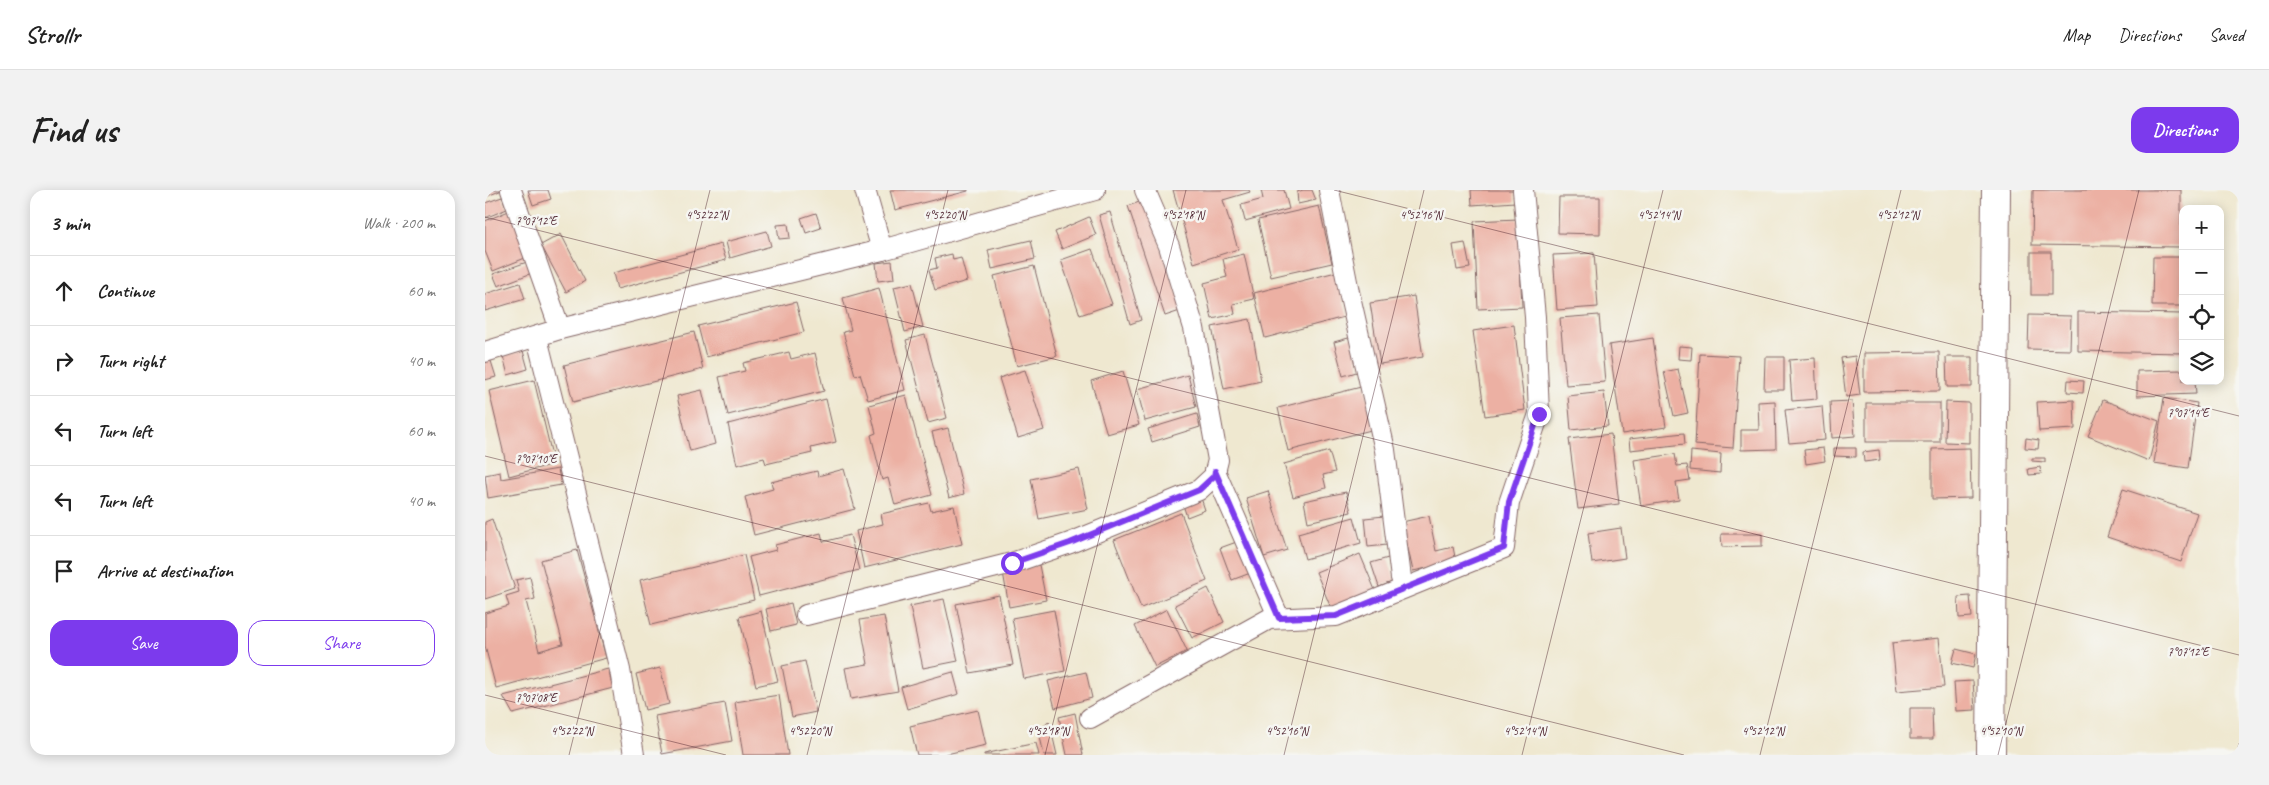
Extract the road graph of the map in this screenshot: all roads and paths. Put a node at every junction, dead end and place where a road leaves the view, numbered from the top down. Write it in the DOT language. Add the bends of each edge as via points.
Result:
graph roads {
  1 [pos="511,190"];
  2 [pos="865,190"];
  3 [pos="1095,190"];
  4 [pos="1145,190"];
  5 [pos="1329,190"];
  6 [pos="1523,190"];
  7 [pos="1996,190"];
  8 [pos="882,250"];
  9 [pos="560,329"];
  10 [pos="537,338"];
  11 [pos="485,352"];
  12 [pos="1215,471"];
  13 [pos="1401,578"];
  14 [pos="806,615"];
  15 [pos="1279,618"];
  16 [pos="1090,718"];
  17 [pos="634,755"];
  18 [pos="1991,755"];
  1 -- 9 [label="street"];
  2 -- 8 [label="street"];
  3 -- 8 [label="street"];
  4 -- 12 [label="street" via="1169,246 1194,328 1218,460"];
  5 -- 13 [label="street" via="1385,450"];
  6 -- 15 [label="street" via="1535,317 1539,414 1509,502 1504,548 1336,616"];
  7 -- 18 [label="street"];
  8 -- 9 [label="street"];
  9 -- 10 [label="street"];
  10 -- 11 [label="street"];
  10 -- 17 [label="street" via="620,670"];
  12 -- 14 [label="street" via="1199,490 1062,546 1012,563"];
  12 -- 15 [label="street"];
  15 -- 16 [label="street" via="1269,619"];
}
